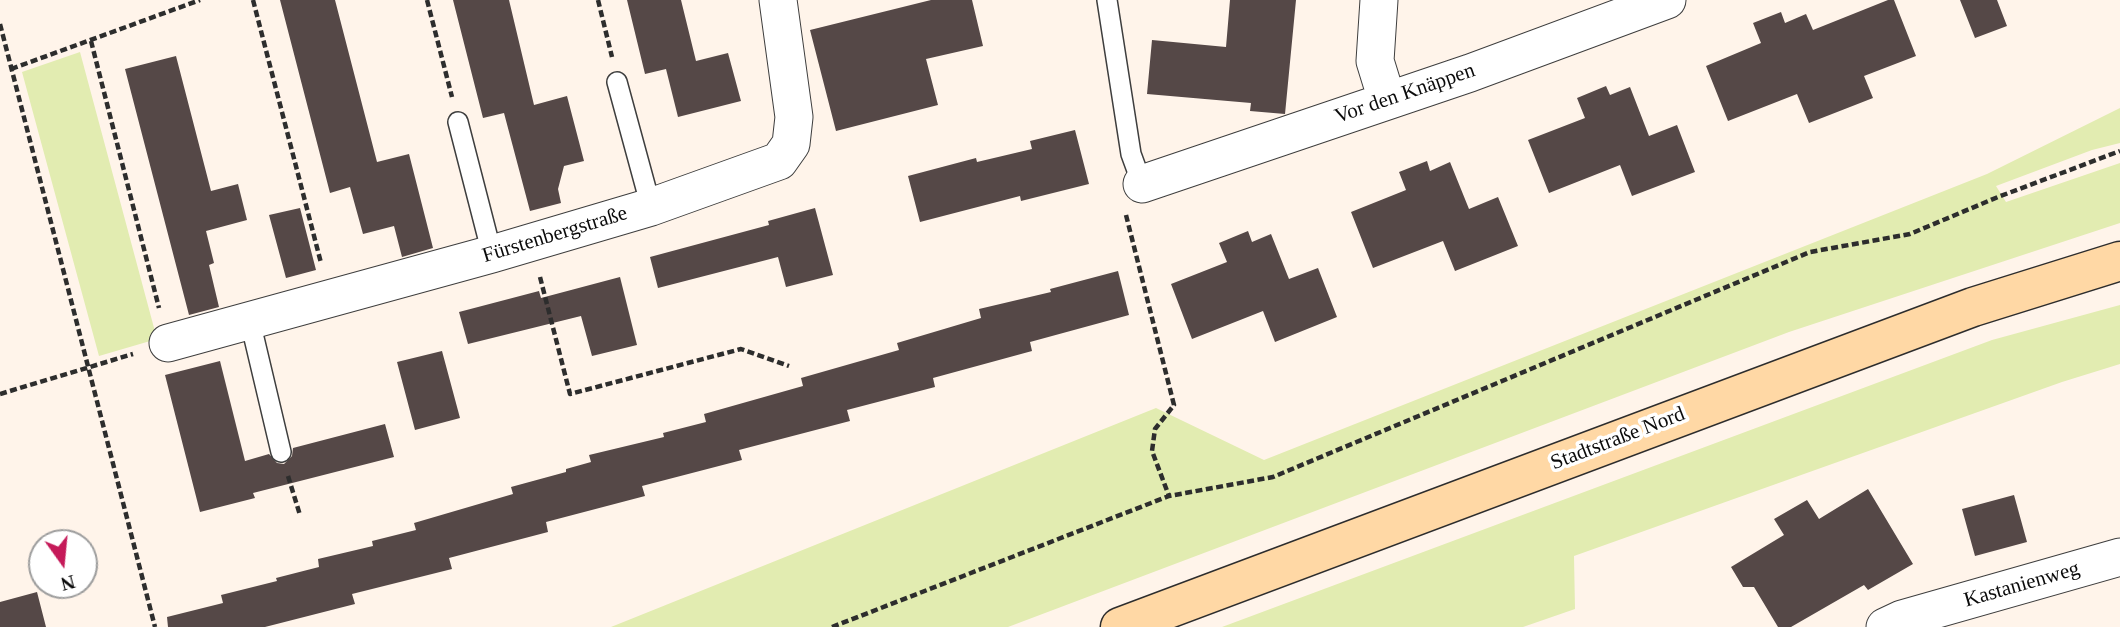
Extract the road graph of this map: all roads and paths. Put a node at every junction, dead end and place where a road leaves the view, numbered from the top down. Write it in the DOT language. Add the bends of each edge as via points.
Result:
graph roads {
  1 [pos="200,0"];
  2 [pos="253,0"];
  3 [pos="427,0"];
  4 [pos="598,0"];
  5 [pos="778,0"];
  6 [pos="1107,0"];
  7 [pos="1379,0"];
  8 [pos="1667,0"];
  9 [pos="0,24"];
  10 [pos="91,41"];
  11 [pos="11,69"];
  12 [pos="618,82"];
  13 [pos="1387,100"];
  14 [pos="458,122"];
  15 [pos="2120,151"];
  16 [pos="1142,184"];
  17 [pos="651,206"];
  18 [pos="531,242"];
  19 [pos="492,254"];
  20 [pos="2120,261"];
  21 [pos="331,300"];
  22 [pos="250,321"];
  23 [pos="168,343"];
  24 [pos="789,366"];
  25 [pos="88,368"];
  26 [pos="0,394"];
  27 [pos="281,452"];
  28 [pos="1169,496"];
  29 [pos="300,515"];
  30 [pos="2120,557"];
  31 [pos="155,627"];
  32 [pos="832,627"];
  33 [pos="1120,627"];
  34 [pos="1885,627"];
  1 -- 10 [label="path"];
  2 -- 21 [label="path"];
  3 -- 14 [label="path"];
  4 -- 12 [label="path"];
  5 -- 17 [label="street, Fürstenbergstraße" via="794,117 791,144 779,161"];
  6 -- 16 [label="lane" via="1131,154"];
  7 -- 13 [label="street" via="1375,61"];
  8 -- 13 [label="street, Vor den Knäppen"];
  9 -- 11 [label="path"];
  10 -- 11 [label="path"];
  10 -- 23 [label="path"];
  11 -- 25 [label="path"];
  12 -- 17 [label="lane"];
  13 -- 16 [label="street, Vor den Knäppen"];
  14 -- 19 [label="lane"];
  15 -- 28 [label="path" via="1910,234 1810,252 1273,477"];
  16 -- 28 [label="path" via="1125,210 1174,405 1156,429 1152,451"];
  17 -- 18 [label="street, Fürstenbergstraße"];
  18 -- 19 [label="street, Fürstenbergstraße"];
  18 -- 24 [label="path" via="570,394 741,349"];
  19 -- 21 [label="street, Fürstenbergstraße"];
  20 -- 33 [label="main road, Stadtstraße Nord" via="1947,316"];
  21 -- 22 [label="street, Fürstenbergstraße"];
  22 -- 23 [label="street, Fürstenbergstraße"];
  22 -- 27 [label="lane"];
  23 -- 25 [label="path"];
  25 -- 26 [label="path"];
  25 -- 31 [label="path"];
  27 -- 29 [label="path"];
  28 -- 32 [label="path"];
  30 -- 34 [label="street, Kastanienweg"];
}
